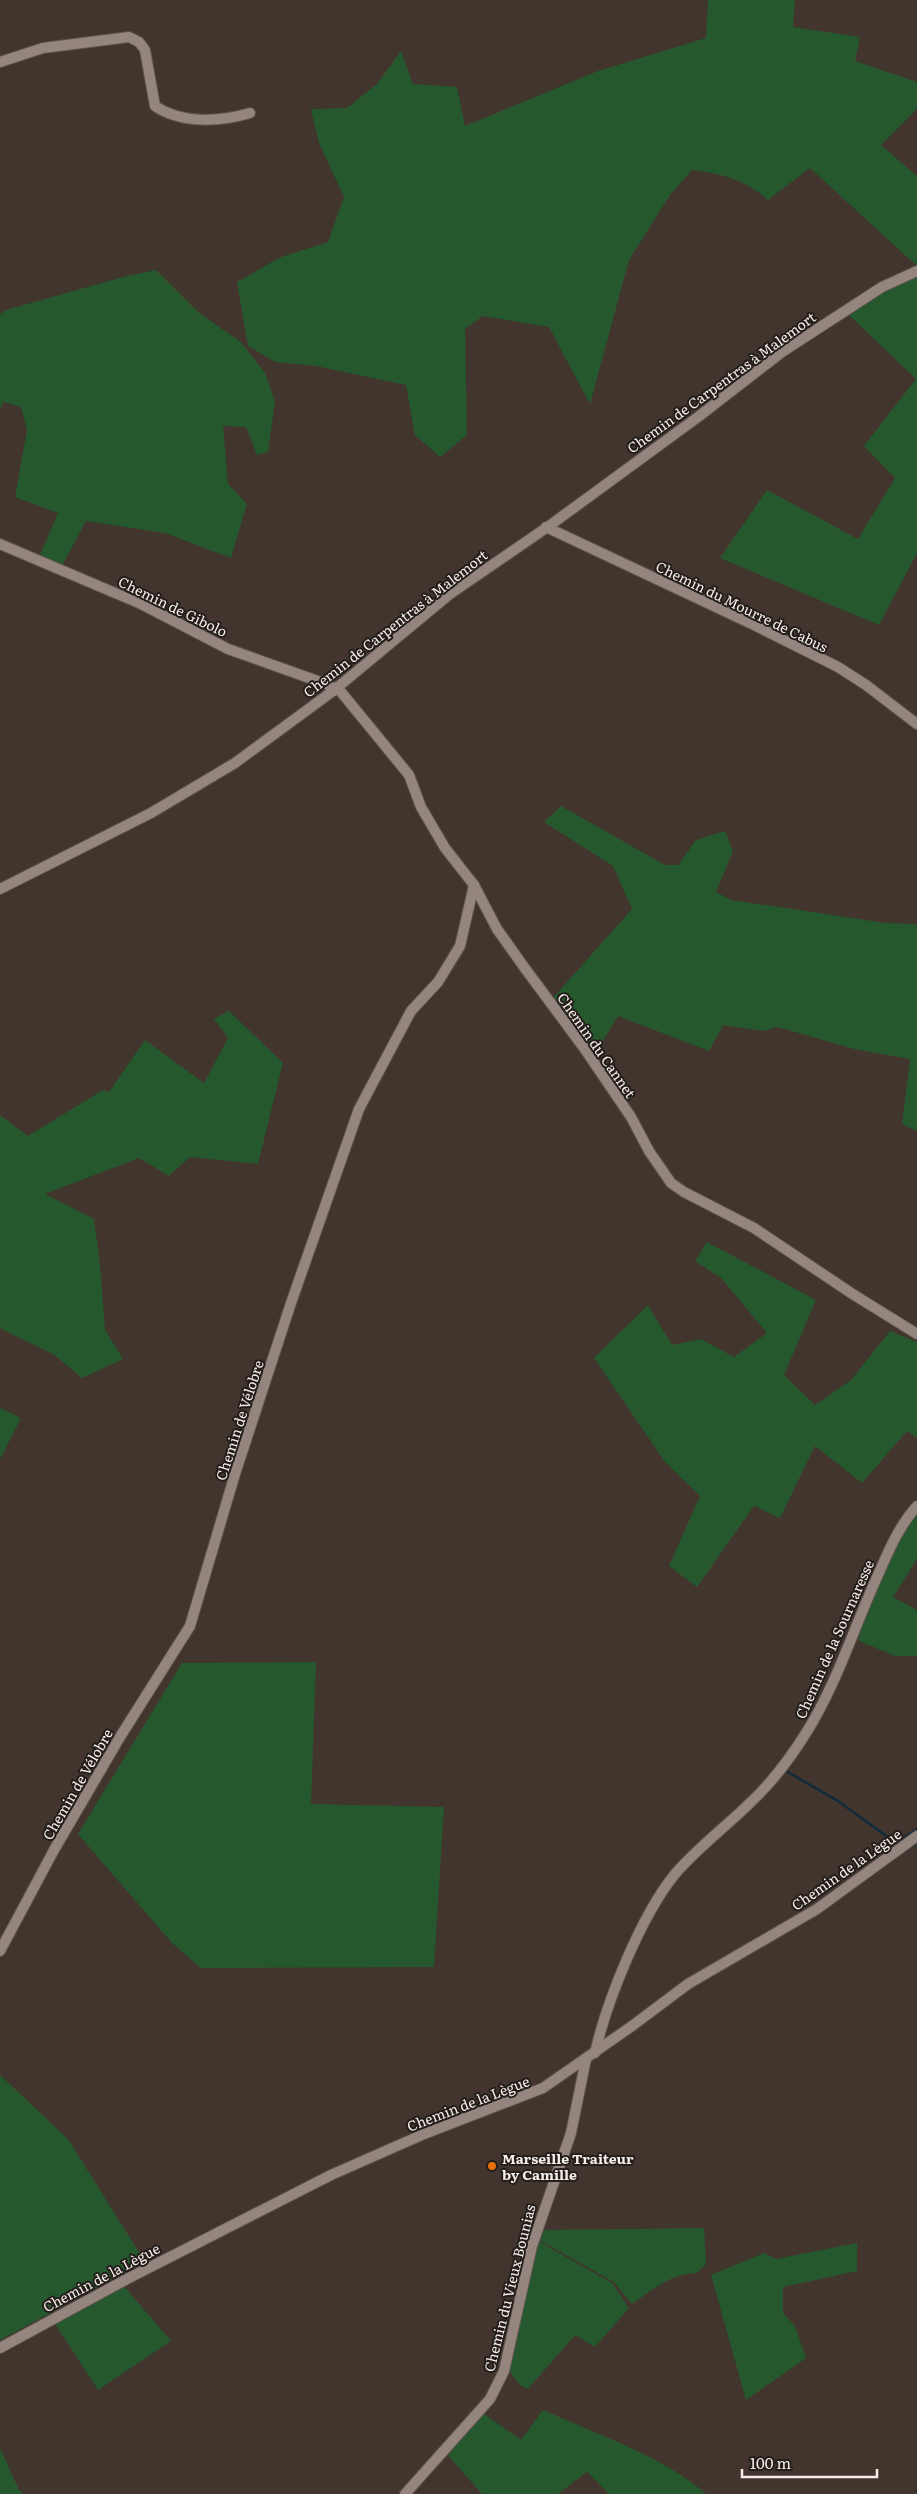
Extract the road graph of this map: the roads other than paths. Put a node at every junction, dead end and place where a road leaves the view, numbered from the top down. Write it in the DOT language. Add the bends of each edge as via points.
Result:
graph roads {
  1 [pos="0,62"];
  2 [pos="250,112"];
  3 [pos="917,271"];
  4 [pos="546,527"];
  5 [pos="0,544"];
  6 [pos="335,689"];
  7 [pos="917,724"];
  8 [pos="474,885"];
  9 [pos="0,889"];
  10 [pos="917,1334"];
  11 [pos="917,1506"];
  12 [pos="917,1836"];
  13 [pos="0,1951"];
  14 [pos="595,2053"];
  15 [pos="586,2060"];
  16 [pos="0,2348"];
  17 [pos="405,2494"];
  1 -- 2 [label="street" via="43,48 129,37 145,50 155,106 163,111 202,120"];
  3 -- 4 [label="street, Chemin de Carpentras à Malemort" via="882,286 790,347"];
  4 -- 6 [label="street, Chemin de Carpentras à Malemort" via="450,594"];
  4 -- 7 [label="street, Chemin du Mourre de Cabus" via="822,659 852,675"];
  5 -- 6 [label="street, Chemin de Gibolo" via="141,604 228,649"];
  6 -- 8 [label="street, Chemin du Cannet" via="409,775 421,807 445,848"];
  6 -- 9 [label="street, Chemin de Carpentras à Malemort" via="221,772 151,812"];
  8 -- 10 [label="street, Chemin du Cannet" via="497,929 610,1087 671,1182 754,1228"];
  8 -- 13 [label="street, Chemin de Vélobre" via="460,946 438,982 411,1011 359,1110 291,1303 190,1626 54,1850"];
  11 -- 14 [label="street, Chemin de la Sournaresse" via="895,1536 837,1674 806,1733 769,1784 698,1850 656,1903 626,1966"];
  12 -- 14 [label="street, Chemin de la Lègue" via="818,1908 688,1984"];
  14 -- 15 [label="street, Chemin de la Lègue"];
  15 -- 16 [label="street, Chemin de la Lègue" via="543,2088 424,2134 331,2175"];
  15 -- 17 [label="street, Chemin du Vieux Bounias" via="571,2133 532,2246 504,2371 490,2399"];
}
